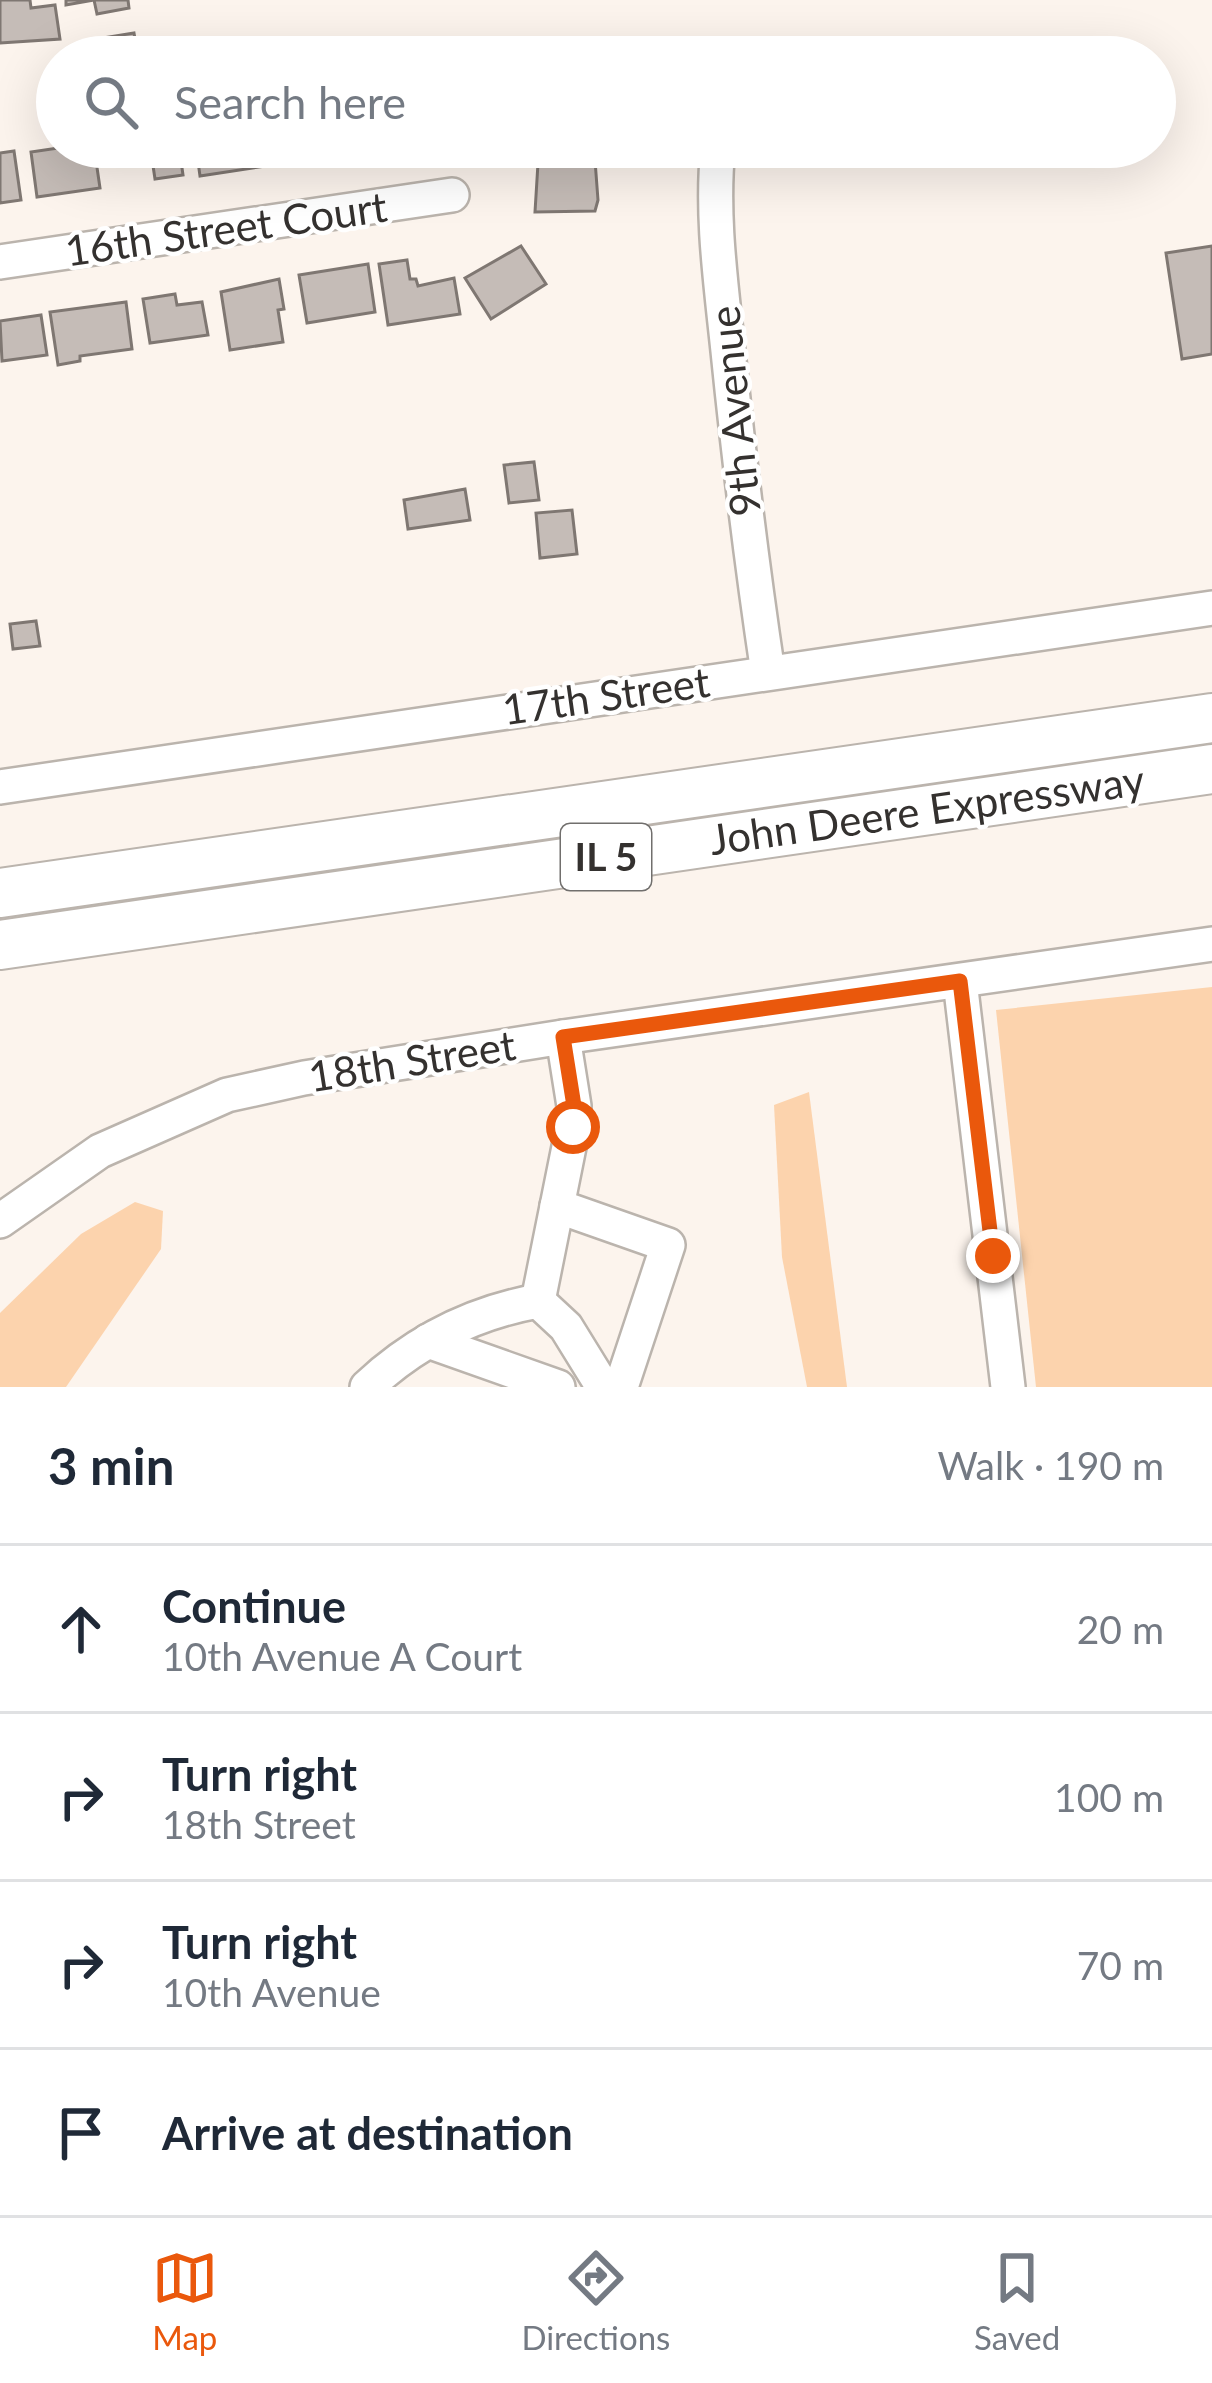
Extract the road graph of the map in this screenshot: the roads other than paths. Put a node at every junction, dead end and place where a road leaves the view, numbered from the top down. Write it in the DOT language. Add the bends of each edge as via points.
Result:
graph roads {
  1 [pos="717,168"];
  2 [pos="452,195"];
  3 [pos="0,262"];
  4 [pos="1212,608"];
  5 [pos="768,673"];
  6 [pos="1212,718"];
  7 [pos="1212,769"];
  8 [pos="0,787"];
  9 [pos="0,893"];
  10 [pos="1212,944"];
  11 [pos="0,945"];
  12 [pos="960,981"];
  13 [pos="563,1037"];
  14 [pos="557,1206"];
  15 [pos="0,1221"];
  16 [pos="538,1301"];
  17 [pos="428,1341"];
  18 [pos="367,1387"];
  19 [pos="558,1387"];
  20 [pos="603,1387"];
  21 [pos="621,1387"];
  22 [pos="1008,1387"];
  1 -- 5 [label="street, 9th Avenue" via="722,294"];
  2 -- 3 [label="street, 16th Street Court"];
  4 -- 5 [label="street, 17th Street"];
  5 -- 8 [label="street, 17th Street"];
  6 -- 9 [label="highway, John Deere Expressway / IL 5"];
  7 -- 11 [label="highway, John Deere Expressway / IL 5"];
  10 -- 12 [label="street, 18th Street"];
  12 -- 13 [label="street, 18th Street"];
  12 -- 22 [label="street"];
  13 -- 14 [label="street" via="574,1106"];
  13 -- 15 [label="street, 18th Street" via="227,1095 100,1151"];
  14 -- 16 [label="street"];
  14 -- 21 [label="street" via="668,1245"];
  16 -- 17 [label="street" via="502,1307"];
  16 -- 20 [label="street" via="566,1327"];
  17 -- 18 [label="street"];
  17 -- 19 [label="street"];
}
